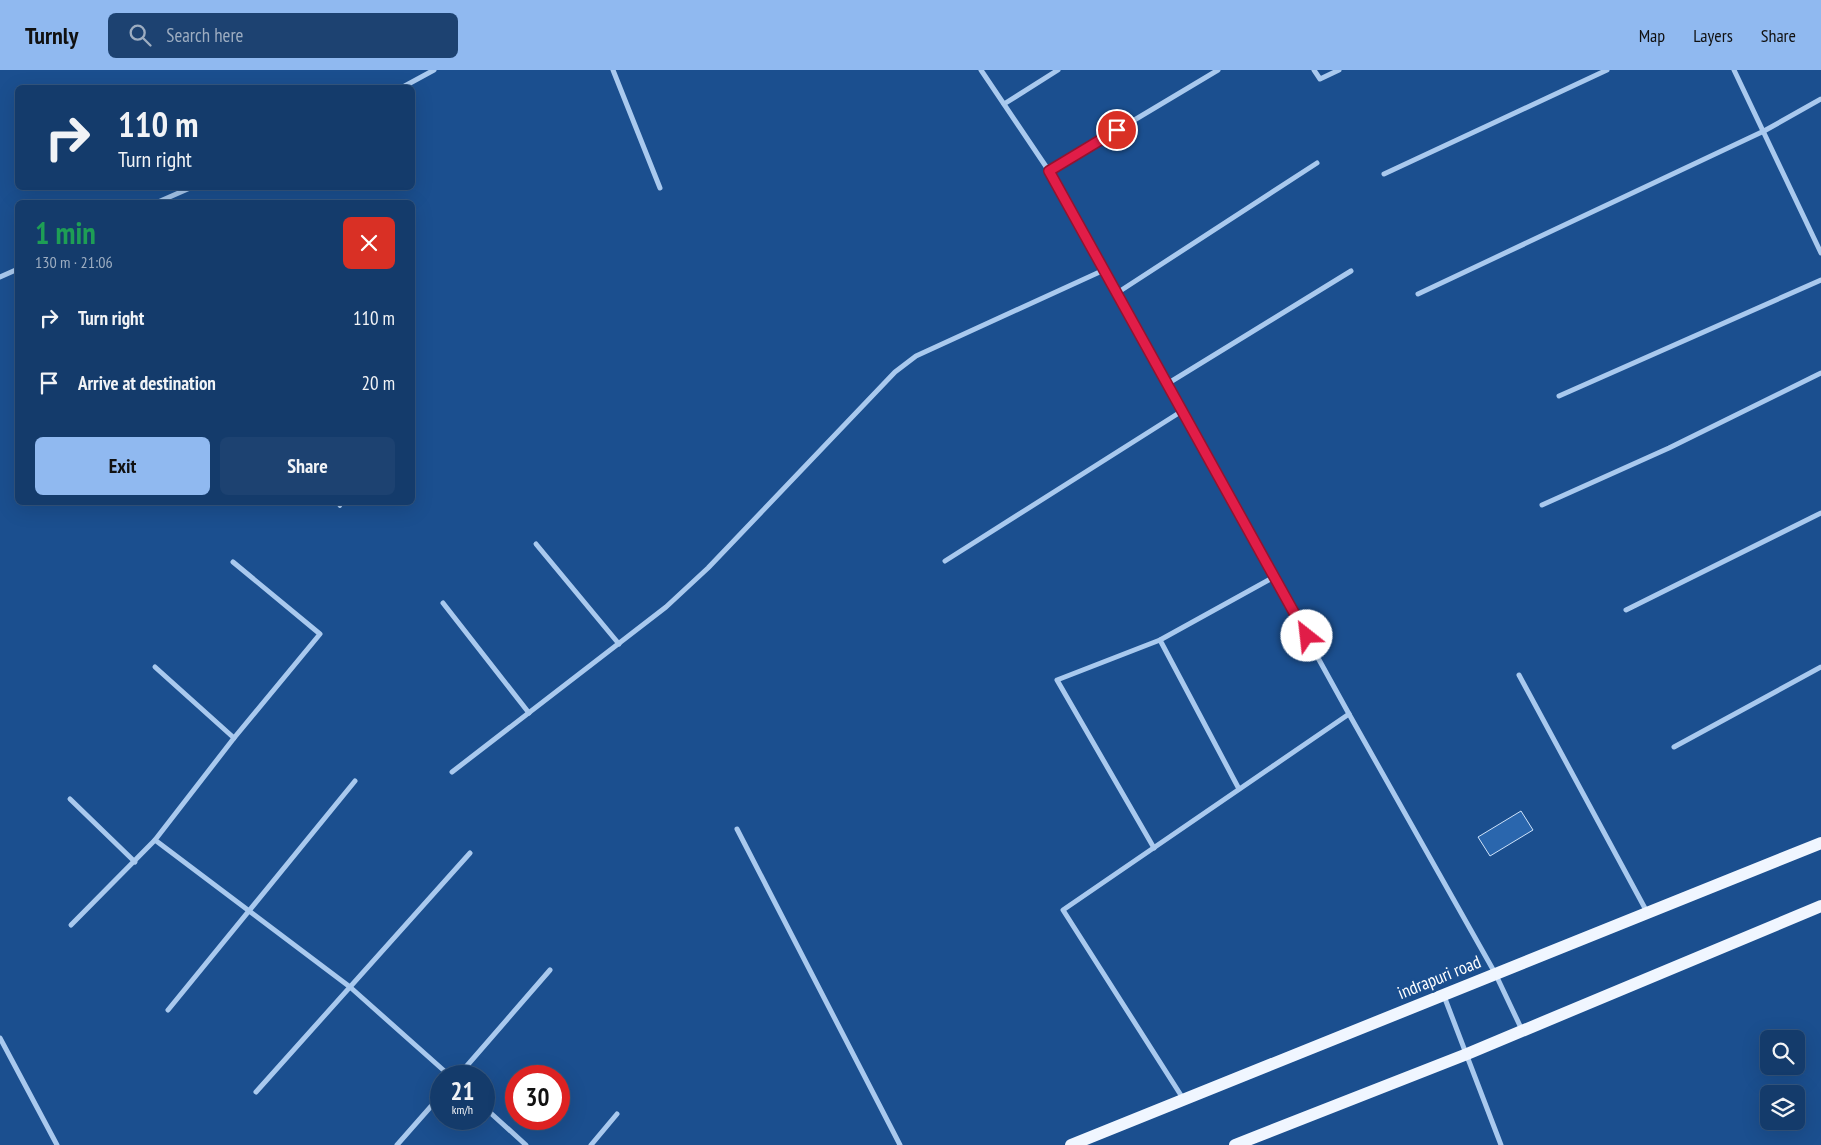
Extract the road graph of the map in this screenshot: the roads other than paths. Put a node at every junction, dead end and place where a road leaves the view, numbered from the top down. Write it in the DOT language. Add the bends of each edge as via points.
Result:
graph roads {
  1 [pos="434,70"];
  2 [pos="613,70"];
  3 [pos="981,70"];
  4 [pos="1058,70"];
  5 [pos="1218,70"];
  6 [pos="1314,70"];
  7 [pos="1339,70"];
  8 [pos="1607,70"];
  9 [pos="1734,70"];
  10 [pos="406,85"];
  11 [pos="1821,99"];
  12 [pos="1004,104"];
  13 [pos="1764,131"];
  14 [pos="1317,163"];
  15 [pos="1049,171"];
  16 [pos="1384,174"];
  17 [pos="660,188"];
  18 [pos="185,190"];
  19 [pos="163,200"];
  20 [pos="1821,253"];
  21 [pos="15,270"];
  22 [pos="1104,270"];
  23 [pos="1351,270"];
  24 [pos="0,277"];
  25 [pos="1821,280"];
  26 [pos="1117,293"];
  27 [pos="1418,294"];
  28 [pos="1821,372"];
  29 [pos="1167,384"];
  30 [pos="1559,396"];
  31 [pos="1182,411"];
  32 [pos="1542,505"];
  33 [pos="1821,513"];
  34 [pos="536,544"];
  35 [pos="944,561"];
  36 [pos="233,562"];
  37 [pos="1274,576"];
  38 [pos="443,603"];
  39 [pos="1626,610"];
  40 [pos="1160,640"];
  41 [pos="619,644"];
  42 [pos="155,667"];
  43 [pos="1821,667"];
  44 [pos="1519,675"];
  45 [pos="529,713"];
  46 [pos="1349,714"];
  47 [pos="234,738"];
  48 [pos="1674,747"];
  49 [pos="452,772"];
  50 [pos="355,781"];
  51 [pos="1239,789"];
  52 [pos="70,798"];
  53 [pos="737,829"];
  54 [pos="156,840"];
  55 [pos="1821,843"];
  56 [pos="1154,848"];
  57 [pos="470,853"];
  58 [pos="134,862"];
  59 [pos="1821,906"];
  60 [pos="250,911"];
  61 [pos="1647,913"];
  62 [pos="72,925"];
  63 [pos="550,970"];
  64 [pos="1495,973"];
  65 [pos="350,987"];
  66 [pos="1443,995"];
  67 [pos="168,1010"];
  68 [pos="1522,1031"];
  69 [pos="0,1038"];
  70 [pos="1466,1054"];
  71 [pos="438,1065"];
  72 [pos="468,1065"];
  73 [pos="256,1092"];
  74 [pos="1185,1101"];
  75 [pos="430,1108"];
  76 [pos="617,1114"];
  77 [pos="495,1117"];
  78 [pos="57,1145"];
  79 [pos="397,1145"];
  80 [pos="526,1145"];
  81 [pos="590,1145"];
  82 [pos="900,1145"];
  83 [pos="1071,1145"];
  84 [pos="1235,1145"];
  85 [pos="1501,1145"];
  1 -- 10 [label="street"];
  2 -- 17 [label="street"];
  3 -- 12 [label="street"];
  4 -- 12 [label="street"];
  5 -- 15 [label="street"];
  6 -- 7 [label="street" via="1320,79"];
  8 -- 16 [label="street"];
  9 -- 13 [label="street"];
  11 -- 13 [label="street"];
  12 -- 15 [label="street"];
  13 -- 20 [label="street"];
  13 -- 27 [label="street"];
  14 -- 26 [label="street"];
  15 -- 22 [label="street"];
  18 -- 19 [label="street"];
  21 -- 24 [label="street"];
  22 -- 26 [label="street"];
  22 -- 41 [label="street" via="916,356 895,372 708,568"];
  23 -- 29 [label="street"];
  25 -- 30 [label="street"];
  26 -- 29 [label="street"];
  28 -- 32 [label="street" via="1669,448"];
  29 -- 31 [label="street"];
  31 -- 35 [label="street"];
  31 -- 37 [label="street"];
  33 -- 39 [label="street"];
  34 -- 41 [label="street"];
  36 -- 47 [label="street" via="320,634"];
  37 -- 40 [label="street"];
  37 -- 46 [label="street"];
  38 -- 45 [label="street"];
  40 -- 51 [label="street"];
  40 -- 56 [label="street" via="1057,680"];
  41 -- 45 [label="street"];
  42 -- 47 [label="street"];
  43 -- 48 [label="street"];
  44 -- 61 [label="street"];
  45 -- 49 [label="street"];
  46 -- 51 [label="street"];
  46 -- 64 [label="street"];
  47 -- 54 [label="street"];
  50 -- 60 [label="street"];
  51 -- 56 [label="street"];
  52 -- 58 [label="street"];
  53 -- 82 [label="street"];
  54 -- 58 [label="street"];
  54 -- 60 [label="street"];
  55 -- 61 [label="main road, indrapuri road"];
  56 -- 74 [label="street" via="1063,910"];
  57 -- 65 [label="street"];
  58 -- 62 [label="street"];
  59 -- 68 [label="main road"];
  60 -- 65 [label="street"];
  60 -- 67 [label="street"];
  61 -- 64 [label="main road, indrapuri road"];
  63 -- 72 [label="street"];
  64 -- 66 [label="main road, indrapuri road"];
  64 -- 68 [label="street"];
  65 -- 71 [label="street"];
  65 -- 73 [label="street"];
  66 -- 70 [label="street"];
  66 -- 74 [label="main road, indrapuri road"];
  68 -- 70 [label="main road"];
  69 -- 78 [label="street"];
  70 -- 84 [label="main road"];
  70 -- 85 [label="street"];
  74 -- 83 [label="main road, indrapuri road"];
  75 -- 79 [label="street"];
  76 -- 81 [label="street"];
  77 -- 80 [label="street"];
}
